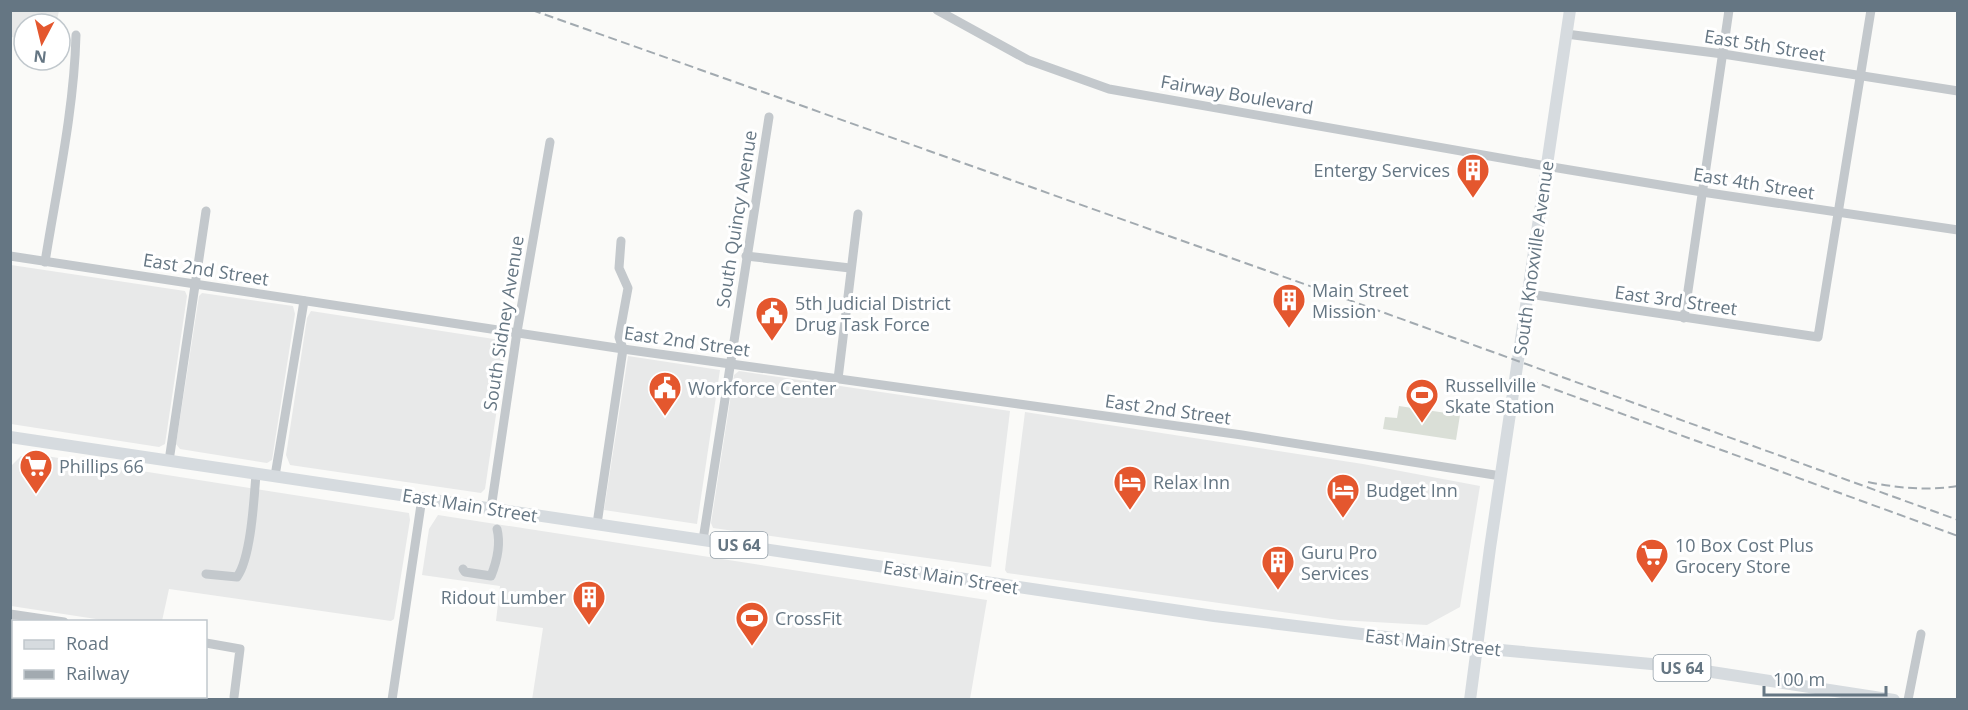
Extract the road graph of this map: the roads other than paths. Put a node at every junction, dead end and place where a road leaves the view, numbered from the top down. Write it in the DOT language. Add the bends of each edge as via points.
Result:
graph roads {
  1 [pos="937,10"];
  2 [pos="1570,10"];
  3 [pos="1729,10"];
  4 [pos="1871,10"];
  5 [pos="1566,33"];
  6 [pos="76,35"];
  7 [pos="1723,54"];
  8 [pos="1862,77"];
  9 [pos="1958,91"];
  10 [pos="769,117"];
  11 [pos="550,142"];
  12 [pos="1546,166"];
  13 [pos="1702,192"];
  14 [pos="206,211"];
  15 [pos="1838,212"];
  16 [pos="858,214"];
  17 [pos="1958,230"];
  18 [pos="621,241"];
  19 [pos="10,256"];
  20 [pos="747,256"];
  21 [pos="45,262"];
  22 [pos="850,268"];
  23 [pos="196,284"];
  24 [pos="1528,294"];
  25 [pos="304,301"];
  26 [pos="1684,318"];
  27 [pos="517,332"];
  28 [pos="622,349"];
  29 [pos="731,363"];
  30 [pos="838,379"];
  31 [pos="10,437"];
  32 [pos="169,461"];
  33 [pos="256,474"];
  34 [pos="276,476"];
  35 [pos="1501,476"];
  36 [pos="422,498"];
  37 [pos="491,509"];
  38 [pos="597,524"];
  39 [pos="497,529"];
  40 [pos="703,540"];
  41 [pos="463,569"];
  42 [pos="206,574"];
  43 [pos="10,614"];
  44 [pos="56,620"];
  45 [pos="1921,634"];
  46 [pos="207,643"];
  47 [pos="1478,648"];
  48 [pos="234,697"];
  49 [pos="392,699"];
  50 [pos="1470,699"];
  51 [pos="1894,699"];
  52 [pos="1908,699"];
  1 -- 12 [label="street, Fairway Boulevard" via="1028,60 1109,89"];
  2 -- 5 [label="main road, South Knoxville Avenue"];
  3 -- 7 [label="street"];
  4 -- 8 [label="street"];
  5 -- 7 [label="street, East 5th Street"];
  5 -- 12 [label="main road, South Knoxville Avenue"];
  6 -- 21 [label="street" via="75,65"];
  7 -- 8 [label="street, East 5th Street"];
  7 -- 13 [label="street"];
  8 -- 9 [label="street, East 5th Street"];
  8 -- 15 [label="street"];
  10 -- 20 [label="street, South Quincy Avenue"];
  11 -- 27 [label="street, South Sidney Avenue"];
  12 -- 13 [label="street, East 4th Street"];
  12 -- 24 [label="main road, South Knoxville Avenue"];
  13 -- 15 [label="street, East 4th Street"];
  13 -- 26 [label="street"];
  14 -- 23 [label="street"];
  15 -- 17 [label="street, East 4th Street"];
  15 -- 26 [label="street, East 3rd Street" via="1818,337"];
  16 -- 22 [label="street"];
  18 -- 28 [label="street" via="619,268 628,288 619,337"];
  19 -- 21 [label="street, East 2nd Street"];
  20 -- 22 [label="street"];
  20 -- 29 [label="street, South Quincy Avenue"];
  21 -- 23 [label="street, East 2nd Street"];
  22 -- 30 [label="street"];
  23 -- 25 [label="street, East 2nd Street"];
  23 -- 32 [label="street"];
  24 -- 26 [label="street, East 3rd Street"];
  24 -- 35 [label="main road, South Knoxville Avenue"];
  25 -- 27 [label="street, East 2nd Street"];
  25 -- 34 [label="street"];
  27 -- 28 [label="street, East 2nd Street"];
  27 -- 37 [label="street, South Sidney Avenue"];
  28 -- 29 [label="street, East 2nd Street"];
  28 -- 38 [label="street"];
  29 -- 30 [label="street, East 2nd Street"];
  29 -- 40 [label="street, South Quincy Avenue"];
  30 -- 35 [label="street, East 2nd Street" via="1242,435"];
  31 -- 32 [label="main road, East Main Street / US 64"];
  32 -- 33 [label="main road, East Main Street / US 64"];
  33 -- 34 [label="main road, East Main Street / US 64"];
  33 -- 42 [label="street" via="242,570 237,577"];
  34 -- 36 [label="main road, East Main Street / US 64"];
  35 -- 47 [label="main road, South Knoxville Avenue"];
  36 -- 37 [label="main road, East Main Street / US 64"];
  36 -- 49 [label="street"];
  37 -- 38 [label="main road, East Main Street / US 64"];
  38 -- 40 [label="main road, East Main Street / US 64"];
  39 -- 41 [label="street" via="499,548 491,576"];
  40 -- 47 [label="main road, East Main Street / US 64" via="1214,616"];
  43 -- 44 [label="street"];
  45 -- 52 [label="street"];
  46 -- 48 [label="street" via="240,649"];
  47 -- 50 [label="main road, South Knoxville Avenue"];
  47 -- 51 [label="main road, East Main Street / US 64" via="1672,666"];
}
